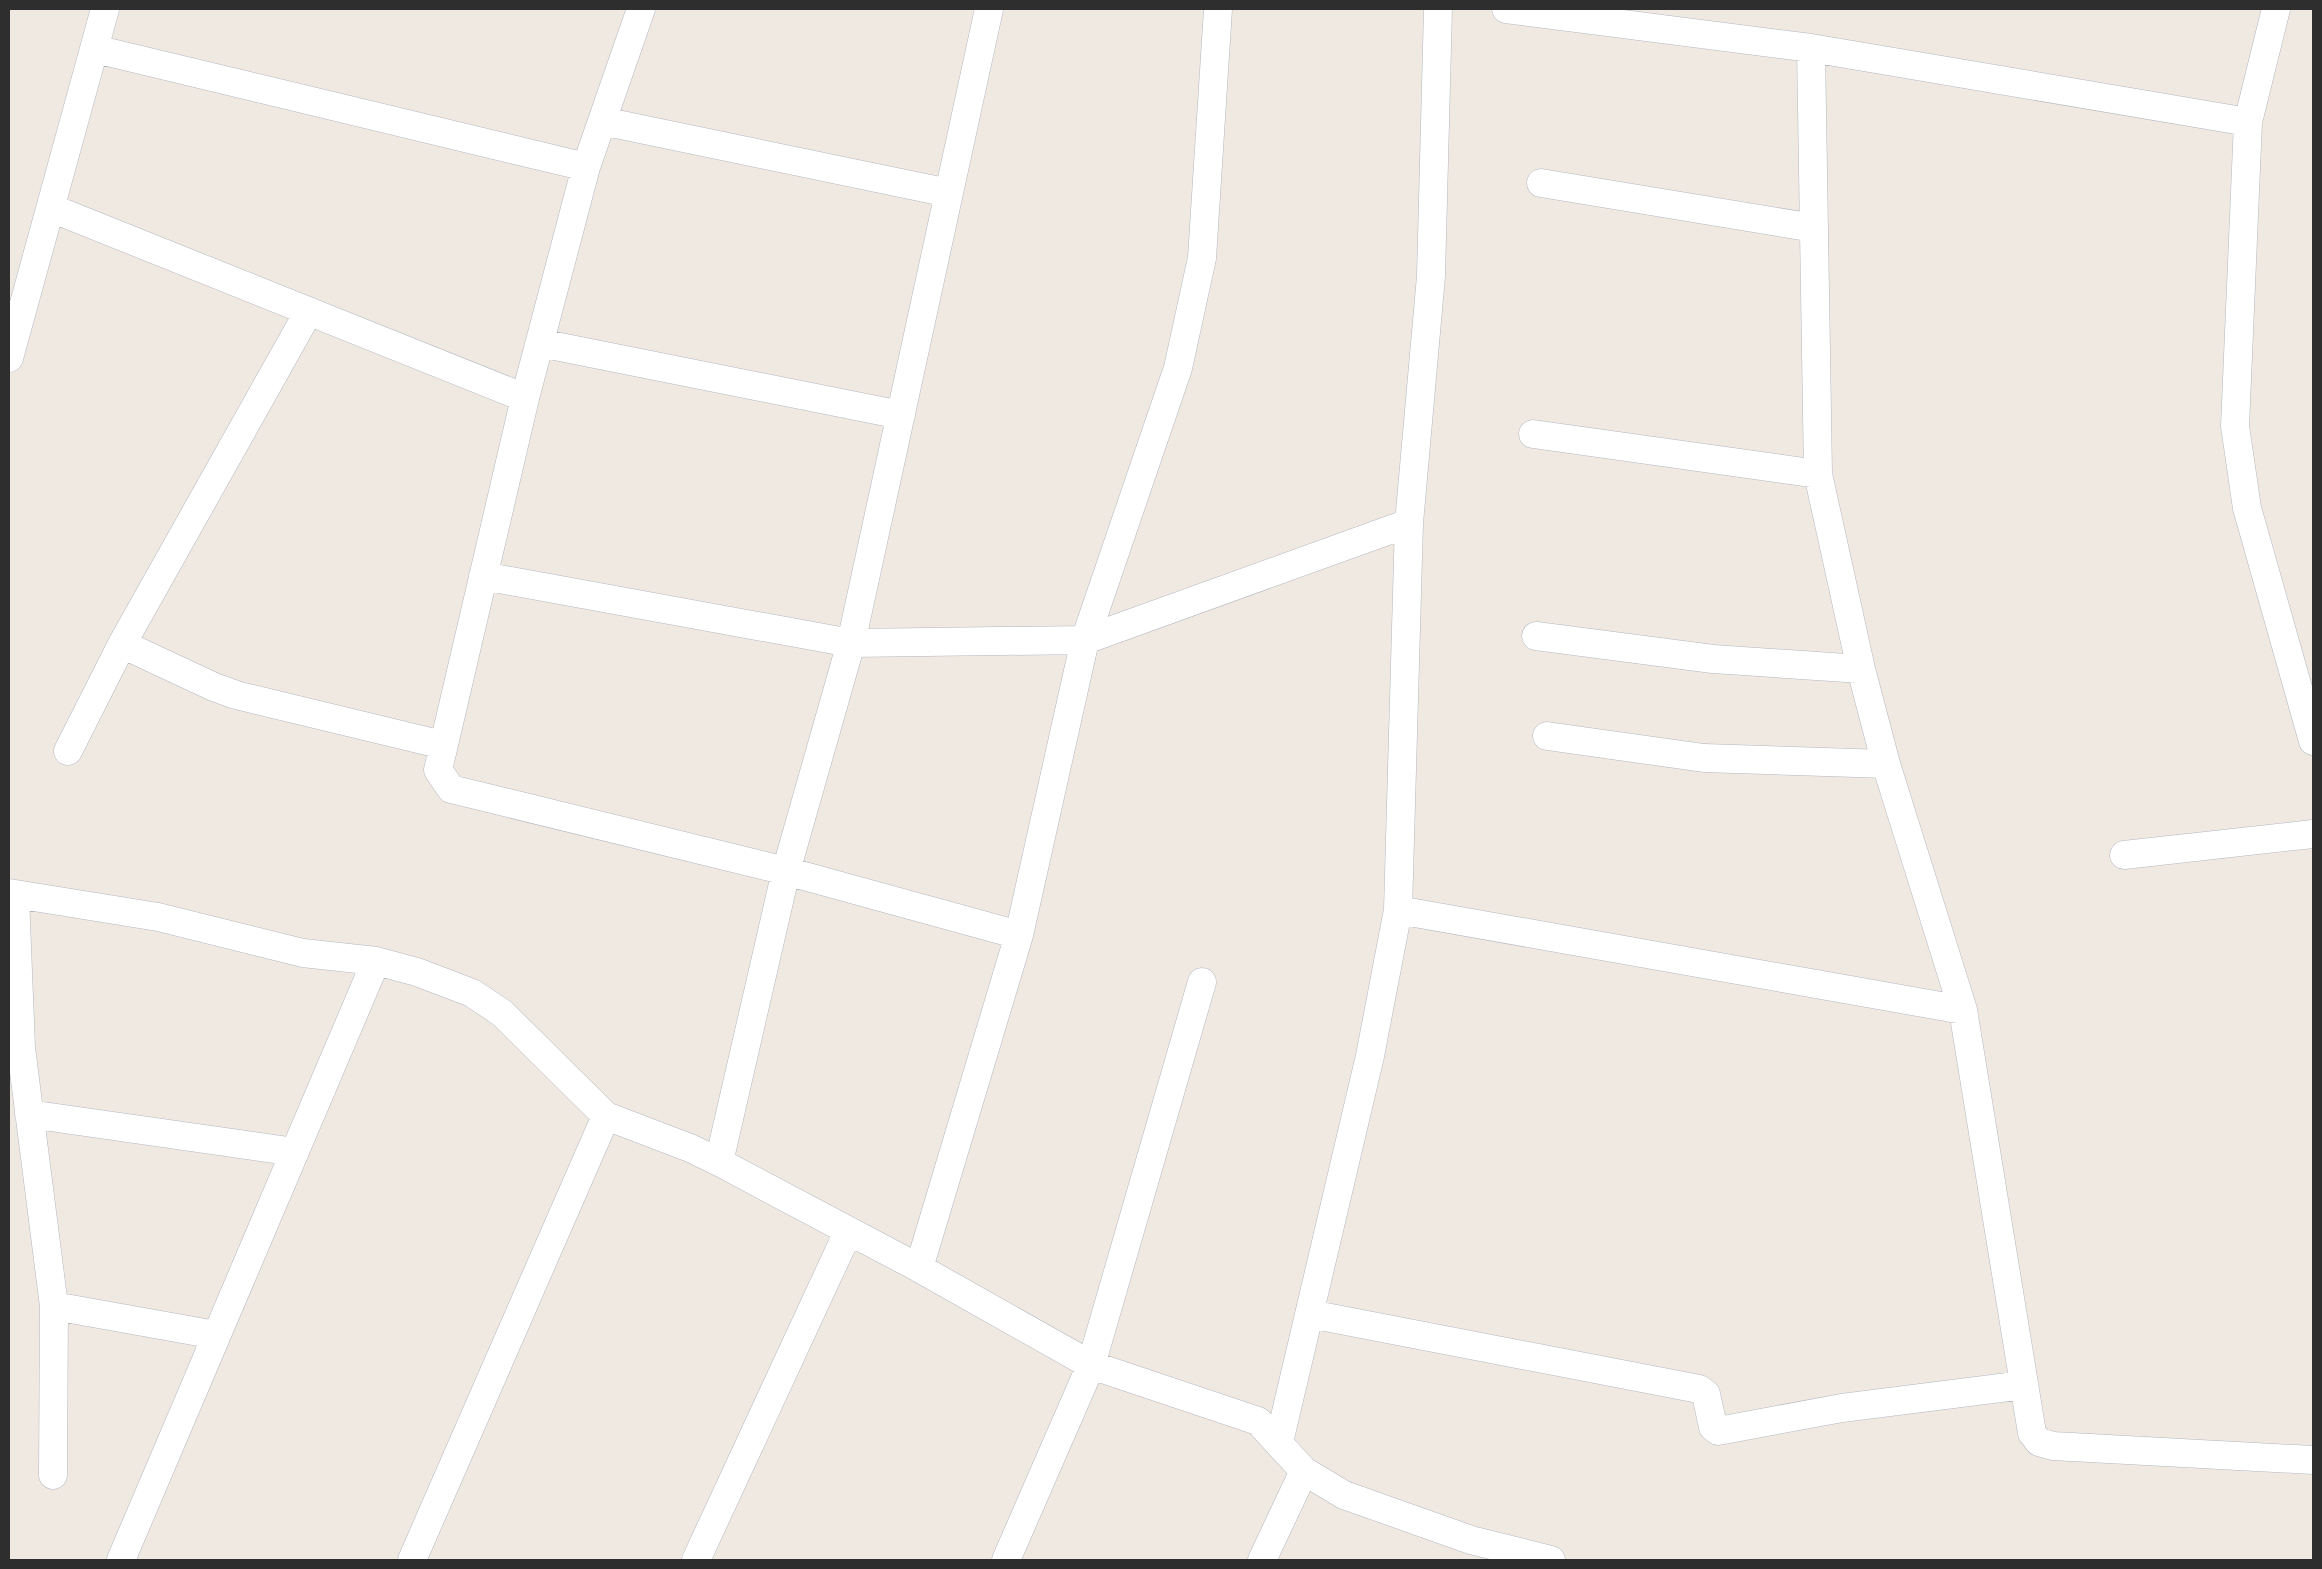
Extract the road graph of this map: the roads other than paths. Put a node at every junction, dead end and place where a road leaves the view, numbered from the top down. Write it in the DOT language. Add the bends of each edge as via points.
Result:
graph roads {
  1 [pos="105,9"];
  2 [pos="641,9"];
  3 [pos="989,9"];
  4 [pos="1218,9"];
  5 [pos="1438,9"];
  6 [pos="1506,9"];
  7 [pos="2276,9"];
  8 [pos="1811,48"];
  9 [pos="95,50"];
  10 [pos="602,121"];
  11 [pos="2248,122"];
  12 [pos="586,167"];
  13 [pos="1541,183"];
  14 [pos="950,192"];
  15 [pos="51,208"];
  16 [pos="1814,228"];
  17 [pos="309,311"];
  18 [pos="540,343"];
  19 [pos="9,358"];
  20 [pos="525,398"];
  21 [pos="901,416"];
  22 [pos="1533,434"];
  23 [pos="1818,474"];
  24 [pos="1408,523"];
  25 [pos="483,576"];
  26 [pos="1536,636"];
  27 [pos="1086,640"];
  28 [pos="851,643"];
  29 [pos="122,644"];
  30 [pos="1861,669"];
  31 [pos="1547,736"];
  32 [pos="2313,741"];
  33 [pos="443,745"];
  34 [pos="68,752"];
  35 [pos="1886,764"];
  36 [pos="2313,834"];
  37 [pos="2124,855"];
  38 [pos="786,871"];
  39 [pos="12,894"];
  40 [pos="1398,910"];
  41 [pos="1019,935"];
  42 [pos="376,961"];
  43 [pos="1202,982"];
  44 [pos="1963,1010"];
  45 [pos="30,1114"];
  46 [pos="606,1116"];
  47 [pos="295,1152"];
  48 [pos="719,1162"];
  49 [pos="848,1232"];
  50 [pos="919,1268"];
  51 [pos="54,1306"];
  52 [pos="1310,1314"];
  53 [pos="216,1335"];
  54 [pos="1091,1365"];
  55 [pos="2024,1385"];
  56 [pos="1279,1442"];
  57 [pos="2313,1460"];
  58 [pos="1304,1471"];
  59 [pos="53,1475"];
  60 [pos="1470,1550"];
  61 [pos="120,1560"];
  62 [pos="412,1560"];
  63 [pos="696,1560"];
  64 [pos="1006,1560"];
  65 [pos="1262,1560"];
  66 [pos="1552,1560"];
  1 -- 9 [label="street"];
  2 -- 10 [label="street"];
  3 -- 14 [label="street"];
  4 -- 27 [label="street" via="1202,258 1178,368"];
  5 -- 24 [label="street" via="1431,276"];
  6 -- 8 [label="street"];
  7 -- 11 [label="street"];
  8 -- 11 [label="street"];
  8 -- 16 [label="street"];
  9 -- 12 [label="street"];
  9 -- 15 [label="street"];
  10 -- 12 [label="street"];
  10 -- 14 [label="street"];
  11 -- 32 [label="street" via="2235,426 2247,508"];
  12 -- 18 [label="street"];
  13 -- 16 [label="street"];
  14 -- 21 [label="street"];
  15 -- 17 [label="street"];
  15 -- 19 [label="street"];
  16 -- 23 [label="street"];
  17 -- 20 [label="street"];
  17 -- 29 [label="street"];
  18 -- 20 [label="street"];
  18 -- 21 [label="street"];
  20 -- 25 [label="street"];
  21 -- 28 [label="street"];
  22 -- 23 [label="street"];
  23 -- 30 [label="street"];
  24 -- 27 [label="street"];
  24 -- 40 [label="street"];
  25 -- 28 [label="street"];
  25 -- 33 [label="street"];
  26 -- 30 [label="street" via="1713,659"];
  27 -- 28 [label="street"];
  27 -- 41 [label="street"];
  28 -- 38 [label="street"];
  29 -- 33 [label="street" via="236,695"];
  29 -- 34 [label="street"];
  30 -- 35 [label="street"];
  31 -- 35 [label="street" via="1704,758"];
  33 -- 38 [label="street" via="438,770 450,789"];
  35 -- 44 [label="street"];
  36 -- 37 [label="street"];
  38 -- 41 [label="street"];
  38 -- 48 [label="street"];
  39 -- 42 [label="street" via="158,917 303,953"];
  39 -- 45 [label="street" via="21,1048"];
  40 -- 44 [label="street"];
  40 -- 52 [label="street" via="1370,1056"];
  41 -- 50 [label="street"];
  42 -- 46 [label="street" via="417,972 472,994 502,1013"];
  42 -- 47 [label="street"];
  43 -- 54 [label="street"];
  44 -- 55 [label="street"];
  45 -- 47 [label="street"];
  45 -- 51 [label="street"];
  46 -- 48 [label="street"];
  46 -- 62 [label="street"];
  47 -- 53 [label="street"];
  48 -- 49 [label="street"];
  49 -- 50 [label="street"];
  49 -- 63 [label="street"];
  50 -- 54 [label="street"];
  51 -- 53 [label="street"];
  51 -- 59 [label="street"];
  52 -- 55 [label="street" via="1698,1389 1706,1394 1713,1427 1718,1431 1842,1408"];
  52 -- 56 [label="street"];
  53 -- 61 [label="street"];
  54 -- 56 [label="street" via="1258,1421"];
  54 -- 64 [label="street"];
  55 -- 57 [label="street" via="2032,1432 2039,1442 2053,1446"];
  56 -- 58 [label="street"];
  58 -- 60 [label="street" via="1344,1495"];
  58 -- 65 [label="street"];
  60 -- 66 [label="street"];
}
